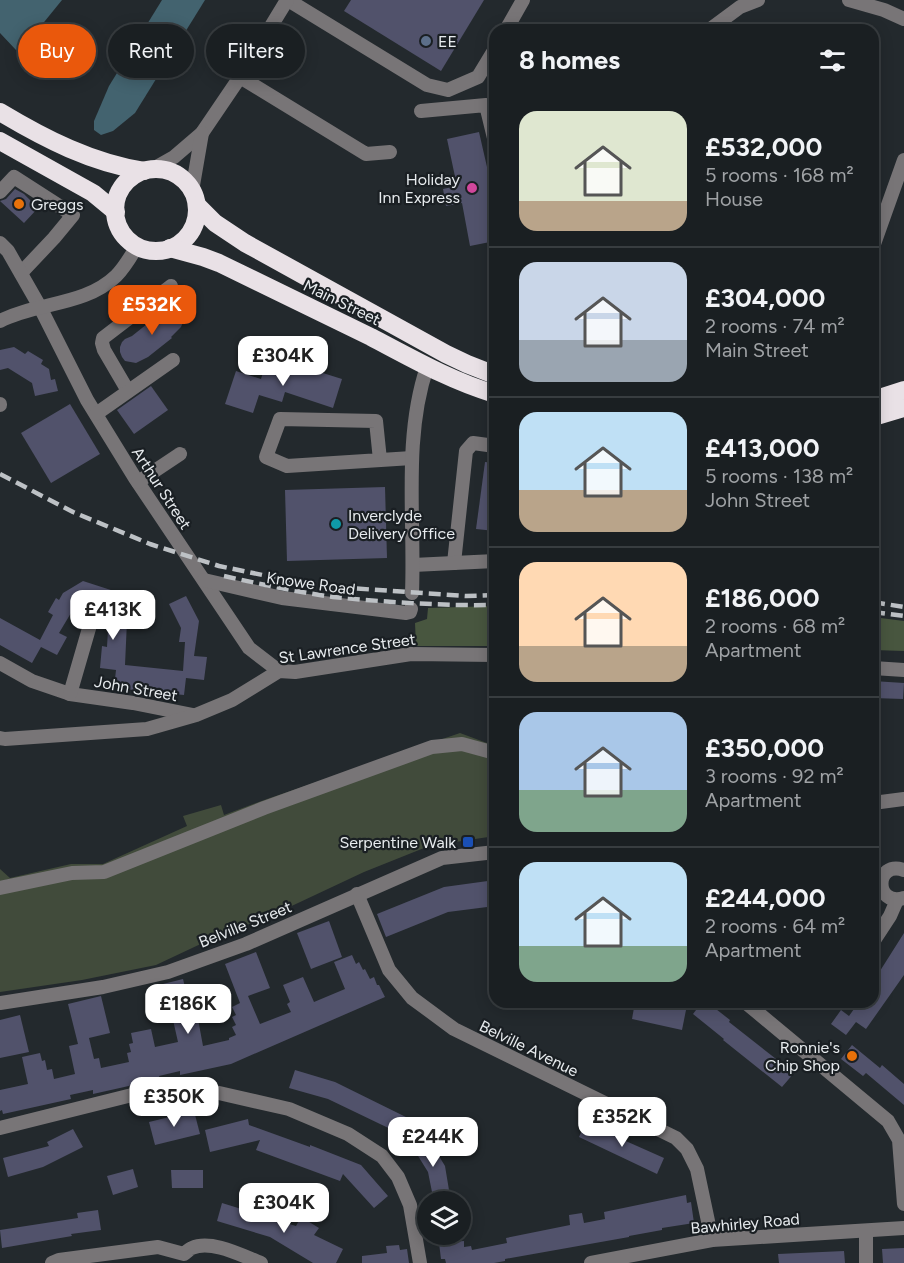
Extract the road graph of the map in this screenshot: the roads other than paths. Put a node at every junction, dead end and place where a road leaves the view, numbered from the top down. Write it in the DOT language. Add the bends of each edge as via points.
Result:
graph roads {
  1 [pos="287,0"];
  2 [pos="523,0"];
  3 [pos="758,0"];
  4 [pos="849,0"];
  5 [pos="904,18"];
  6 [pos="272,24"];
  7 [pos="509,24"];
  8 [pos="717,24"];
  9 [pos="489,59"];
  10 [pos="239,78"];
  11 [pos="242,78"];
  12 [pos="421,111"];
  13 [pos="0,112"];
  14 [pos="489,117"];
  15 [pos="202,134"];
  16 [pos="0,141"];
  17 [pos="390,152"];
  18 [pos="904,160"];
  19 [pos="148,171"];
  20 [pos="0,192"];
  21 [pos="194,198"];
  22 [pos="116,212"];
  23 [pos="879,230"];
  24 [pos="0,243"];
  25 [pos="137,246"];
  26 [pos="170,248"];
  27 [pos="21,273"];
  28 [pos="171,286"];
  29 [pos="40,307"];
  30 [pos="0,321"];
  31 [pos="173,360"];
  32 [pos="427,367"];
  33 [pos="489,373"];
  34 [pos="904,390"];
  35 [pos="129,391"];
  36 [pos="489,392"];
  37 [pos="879,398"];
  38 [pos="904,408"];
  39 [pos="96,414"];
  40 [pos="879,415"];
  41 [pos="489,445"];
  42 [pos="180,454"];
  43 [pos="412,458"];
  44 [pos="380,460"];
  45 [pos="138,482"];
  46 [pos="489,561"];
  47 [pos="454,563"];
  48 [pos="413,564"];
  49 [pos="204,580"];
  50 [pos="412,593"];
  51 [pos="411,609"];
  52 [pos="90,625"];
  53 [pos="489,655"];
  54 [pos="0,663"];
  55 [pos="879,668"];
  56 [pos="904,670"];
  57 [pos="279,671"];
  58 [pos="70,694"];
  59 [pos="196,715"];
  60 [pos="0,738"];
  61 [pos="489,751"];
  62 [pos="904,799"];
  63 [pos="879,802"];
  64 [pos="489,853"];
  65 [pos="904,870"];
  66 [pos="0,888"];
  67 [pos="357,894"];
  68 [pos="901,899"];
  69 [pos="879,933"];
  70 [pos="0,1004"];
  71 [pos="752,1008"];
  72 [pos="0,1128"];
  73 [pos="904,1204"];
  74 [pos="904,1228"];
  75 [pos="866,1231"];
  76 [pos="712,1239"];
  77 [pos="181,1258"];
  78 [pos="612,1261"];
  79 [pos="52,1263"];
  80 [pos="261,1263"];
  81 [pos="420,1263"];
  82 [pos="591,1263"];
  83 [pos="866,1263"];
  1 -- 6 [label="street"];
  1 -- 9 [label="street" via="427,85 448,90 478,77"];
  2 -- 7 [label="street"];
  3 -- 8 [label="street" via="740,7"];
  4 -- 5 [label="street"];
  10 -- 15 [label="street"];
  11 -- 17 [label="street" via="366,154"];
  12 -- 14 [label="street" via="486,105"];
  13 -- 19 [label="highway" via="77,152 114,166"];
  15 -- 19 [label="street" via="174,157"];
  15 -- 21 [label="street"];
  16 -- 22 [label="highway" via="93,194"];
  18 -- 23 [label="street"];
  19 -- 21 [label="highway" via="175,174 188,184"];
  19 -- 22 [label="highway" via="125,184 117,198"];
  20 -- 27 [label="street" via="14,177 73,215"];
  21 -- 26 [label="highway" via="193,228"];
  21 -- 33 [label="highway, Main Street" via="222,229 245,243 446,354"];
  22 -- 25 [label="highway" via="123,234"];
  24 -- 27 [label="street, Arthur Street"];
  25 -- 26 [label="highway" via="156,251"];
  25 -- 29 [label="street" via="123,268 105,285 77,298"];
  26 -- 32 [label="highway, Main Street" via="219,263"];
  27 -- 29 [label="street, Arthur Street"];
  28 -- 35 [label="street" via="103,338 104,350"];
  29 -- 30 [label="street"];
  29 -- 39 [label="street, Arthur Street"];
  31 -- 35 [label="street"];
  32 -- 36 [label="highway, Main Street"];
  32 -- 43 [label="street" via="419,393"];
  34 -- 37 [label="highway"];
  35 -- 39 [label="street"];
  38 -- 40 [label="highway"];
  39 -- 45 [label="street, Arthur Street"];
  41 -- 47 [label="street" via="473,444 466,451"];
  42 -- 45 [label="street"];
  43 -- 44 [label="street"];
  43 -- 48 [label="street"];
  44 -- 44 [label="street" via="376,422 280,419 266,458 286,466"];
  45 -- 49 [label="street, Arthur Street"];
  46 -- 47 [label="street"];
  47 -- 48 [label="street"];
  48 -- 50 [label="street"];
  49 -- 51 [label="street, Knowe Road" via="282,598 406,613"];
  49 -- 57 [label="street, Arthur Street" via="249,648"];
  52 -- 58 [label="street, John Street"];
  53 -- 57 [label="street, St Lawrence Street" via="411,654 295,672"];
  54 -- 58 [label="street, John Street" via="32,681"];
  55 -- 56 [label="street"];
  57 -- 59 [label="street, St Lawrence Street" via="232,700"];
  58 -- 59 [label="street, John Street"];
  59 -- 60 [label="street, St Lawrence Street" via="147,729"];
  61 -- 66 [label="street" via="462,744 432,747 104,872 72,873"];
  62 -- 63 [label="street"];
  64 -- 67 [label="street, Belville Street" via="442,858"];
  65 -- 68 [label="street" via="891,869 881,882 883,892 892,899"];
  67 -- 70 [label="street, Belville Street" via="246,945 168,972"];
  67 -- 76 [label="street, Belville Avenue" via="389,970 412,998 454,1029 676,1138 697,1169"];
  68 -- 69 [label="street"];
  71 -- 73 [label="street" via="888,1120 899,1140"];
  72 -- 81 [label="street" via="184,1085 289,1109 348,1134 382,1156 398,1177 410,1205"];
  74 -- 75 [label="street, Bawhirley Road"];
  75 -- 76 [label="street, Bawhirley Road"];
  75 -- 83 [label="street"];
  76 -- 78 [label="street, Bawhirley Road"];
  77 -- 79 [label="street" via="158,1247"];
  77 -- 80 [label="street" via="191,1248 208,1245"];
  78 -- 82 [label="street, Bawhirley Road"];
}
